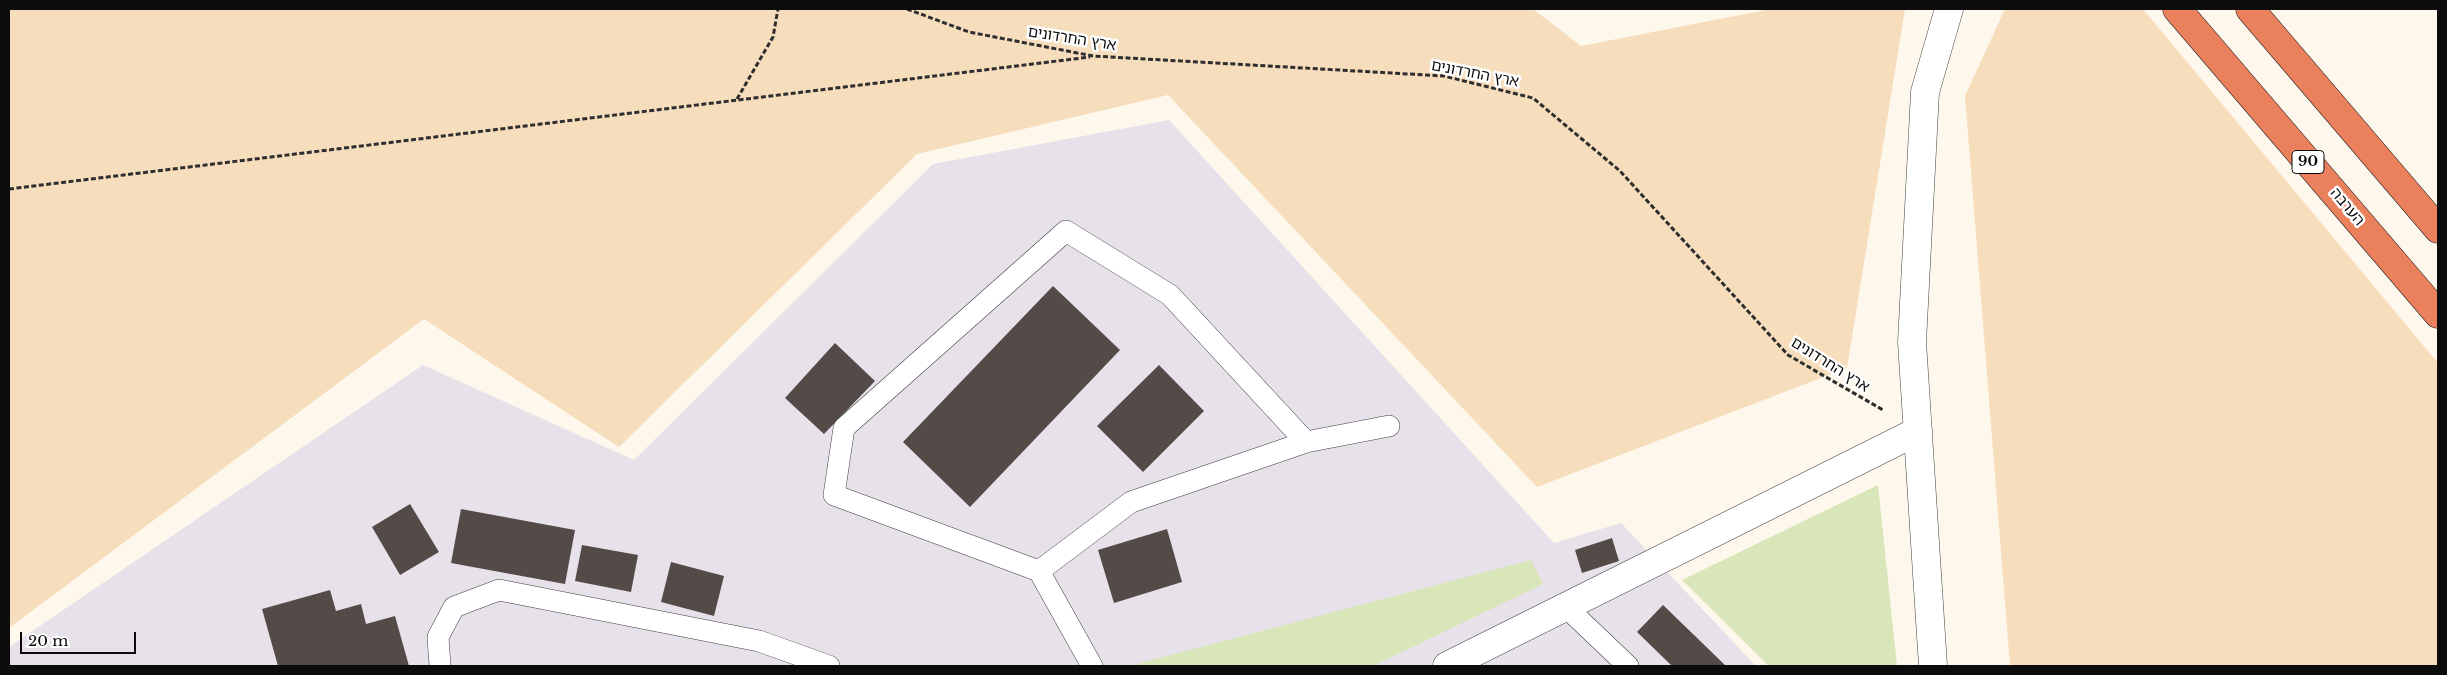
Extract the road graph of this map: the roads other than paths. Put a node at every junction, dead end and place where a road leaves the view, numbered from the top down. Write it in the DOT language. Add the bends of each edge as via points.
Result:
graph roads {
  1 [pos="1949,9"];
  2 [pos="2178,9"];
  3 [pos="2250,9"];
  4 [pos="2438,229"];
  5 [pos="2438,314"];
  6 [pos="1388,426"];
  7 [pos="1918,431"];
  8 [pos="1306,442"];
  9 [pos="1039,571"];
  10 [pos="1566,607"];
  11 [pos="440,666"];
  12 [pos="829,666"];
  13 [pos="1092,666"];
  14 [pos="1447,666"];
  15 [pos="1628,666"];
  16 [pos="1933,666"];
  1 -- 7 [label="street" via="1924,92 1912,342"];
  2 -- 5 [label="highway, הערבה / 90"];
  3 -- 4 [label="highway"];
  6 -- 8 [label="lane"];
  7 -- 10 [label="street"];
  7 -- 16 [label="street"];
  8 -- 9 [label="lane" via="1131,502"];
  8 -- 9 [label="lane" via="1170,295 1066,232 844,428 834,495"];
  9 -- 13 [label="lane"];
  10 -- 14 [label="street"];
  10 -- 15 [label="lane"];
  11 -- 12 [label="lane" via="438,637 454,607 499,590 759,641"];
}
